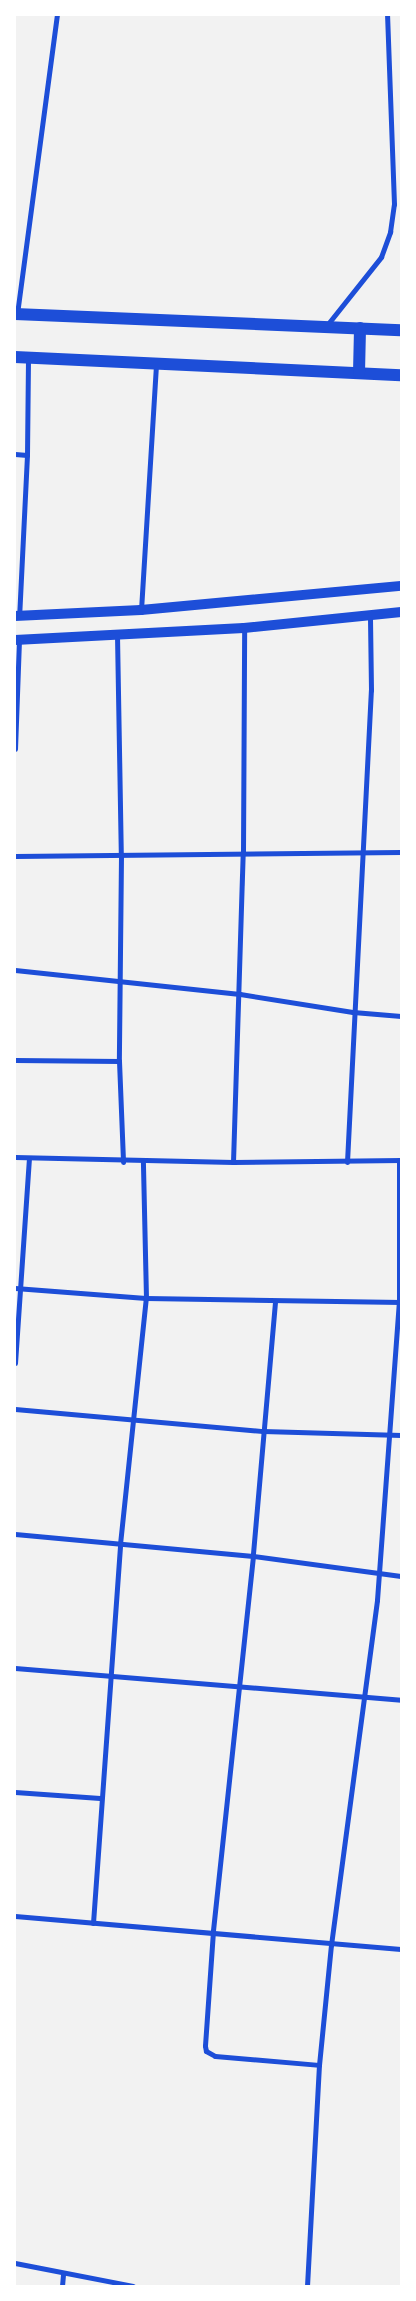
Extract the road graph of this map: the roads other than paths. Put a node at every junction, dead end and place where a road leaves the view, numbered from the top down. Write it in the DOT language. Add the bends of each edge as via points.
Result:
graph roads {
  1 [pos="57,15"];
  2 [pos="387,15"];
  3 [pos="16,314"];
  4 [pos="327,326"];
  5 [pos="360,328"];
  6 [pos="401,330"];
  7 [pos="21,357"];
  8 [pos="156,364"];
  9 [pos="359,374"];
  10 [pos="401,375"];
  11 [pos="15,454"];
  12 [pos="27,455"];
  13 [pos="401,586"];
  14 [pos="140,610"];
  15 [pos="401,612"];
  16 [pos="17,616"];
  17 [pos="370,616"];
  18 [pos="244,628"];
  19 [pos="117,635"];
  20 [pos="17,640"];
  21 [pos="15,749"];
  22 [pos="363,851"];
  23 [pos="243,852"];
  24 [pos="401,852"];
  25 [pos="15,856"];
  26 [pos="121,856"];
  27 [pos="15,970"];
  28 [pos="119,981"];
  29 [pos="240,994"];
  30 [pos="353,1012"];
  31 [pos="401,1016"];
  32 [pos="15,1060"];
  33 [pos="119,1061"];
  34 [pos="15,1157"];
  35 [pos="29,1159"];
  36 [pos="400,1160"];
  37 [pos="123,1162"];
  38 [pos="144,1162"];
  39 [pos="233,1162"];
  40 [pos="347,1162"];
  41 [pos="18,1289"];
  42 [pos="146,1298"];
  43 [pos="275,1302"];
  44 [pos="400,1302"];
  45 [pos="15,1363"];
  46 [pos="15,1409"];
  47 [pos="132,1420"];
  48 [pos="263,1431"];
  49 [pos="389,1435"];
  50 [pos="401,1436"];
  51 [pos="15,1534"];
  52 [pos="120,1544"];
  53 [pos="253,1556"];
  54 [pos="379,1574"];
  55 [pos="401,1576"];
  56 [pos="15,1668"];
  57 [pos="111,1678"];
  58 [pos="239,1689"];
  59 [pos="364,1697"];
  60 [pos="401,1700"];
  61 [pos="15,1792"];
  62 [pos="100,1798"];
  63 [pos="15,1916"];
  64 [pos="93,1923"];
  65 [pos="213,1931"];
  66 [pos="331,1945"];
  67 [pos="401,1949"];
  68 [pos="319,2065"];
  69 [pos="15,2263"];
  70 [pos="63,2274"];
  71 [pos="62,2286"];
  72 [pos="133,2286"];
  73 [pos="308,2286"];
  1 -- 3 [label="street"];
  2 -- 4 [label="street" via="394,204 390,232 380,257"];
  3 -- 4 [label="highway"];
  4 -- 5 [label="highway"];
  5 -- 6 [label="highway"];
  5 -- 9 [label="highway"];
  7 -- 8 [label="highway"];
  7 -- 12 [label="street"];
  8 -- 9 [label="highway"];
  8 -- 14 [label="street"];
  9 -- 10 [label="highway"];
  11 -- 12 [label="street"];
  12 -- 16 [label="street"];
  13 -- 14 [label="main road"];
  14 -- 16 [label="main road"];
  15 -- 17 [label="main road"];
  17 -- 18 [label="main road"];
  17 -- 22 [label="street" via="372,690"];
  18 -- 19 [label="main road"];
  18 -- 23 [label="street"];
  19 -- 20 [label="main road"];
  19 -- 26 [label="street"];
  20 -- 21 [label="street"];
  22 -- 23 [label="street"];
  22 -- 24 [label="street"];
  22 -- 30 [label="street"];
  23 -- 26 [label="street"];
  23 -- 29 [label="street"];
  25 -- 26 [label="street"];
  26 -- 28 [label="street"];
  27 -- 28 [label="street"];
  28 -- 29 [label="street"];
  28 -- 33 [label="street"];
  29 -- 30 [label="street"];
  29 -- 39 [label="street"];
  30 -- 31 [label="street"];
  30 -- 40 [label="street"];
  32 -- 33 [label="street"];
  33 -- 37 [label="street"];
  34 -- 35 [label="street"];
  35 -- 37 [label="street"];
  35 -- 41 [label="street"];
  36 -- 40 [label="street"];
  36 -- 44 [label="street"];
  37 -- 38 [label="street"];
  38 -- 39 [label="street"];
  38 -- 42 [label="street"];
  39 -- 40 [label="street"];
  41 -- 42 [label="street"];
  41 -- 45 [label="street"];
  42 -- 43 [label="street"];
  42 -- 47 [label="street"];
  43 -- 44 [label="street"];
  43 -- 48 [label="street"];
  44 -- 49 [label="street"];
  46 -- 47 [label="street"];
  47 -- 48 [label="street"];
  47 -- 52 [label="street"];
  48 -- 49 [label="street"];
  48 -- 53 [label="street"];
  49 -- 50 [label="street"];
  49 -- 54 [label="street"];
  51 -- 52 [label="street"];
  52 -- 53 [label="street"];
  52 -- 57 [label="street"];
  53 -- 54 [label="street"];
  53 -- 58 [label="street"];
  54 -- 55 [label="street"];
  54 -- 59 [label="street"];
  56 -- 57 [label="street"];
  57 -- 58 [label="street"];
  57 -- 62 [label="street"];
  58 -- 59 [label="street"];
  58 -- 65 [label="street"];
  59 -- 60 [label="street"];
  59 -- 66 [label="street"];
  61 -- 62 [label="street"];
  62 -- 64 [label="street"];
  63 -- 64 [label="street"];
  64 -- 65 [label="street"];
  65 -- 66 [label="street"];
  65 -- 68 [label="street" via="206,2051 215,2056"];
  66 -- 67 [label="street"];
  66 -- 68 [label="street"];
  68 -- 73 [label="street"];
  69 -- 70 [label="street"];
  70 -- 71 [label="street"];
  70 -- 72 [label="street"];
}
